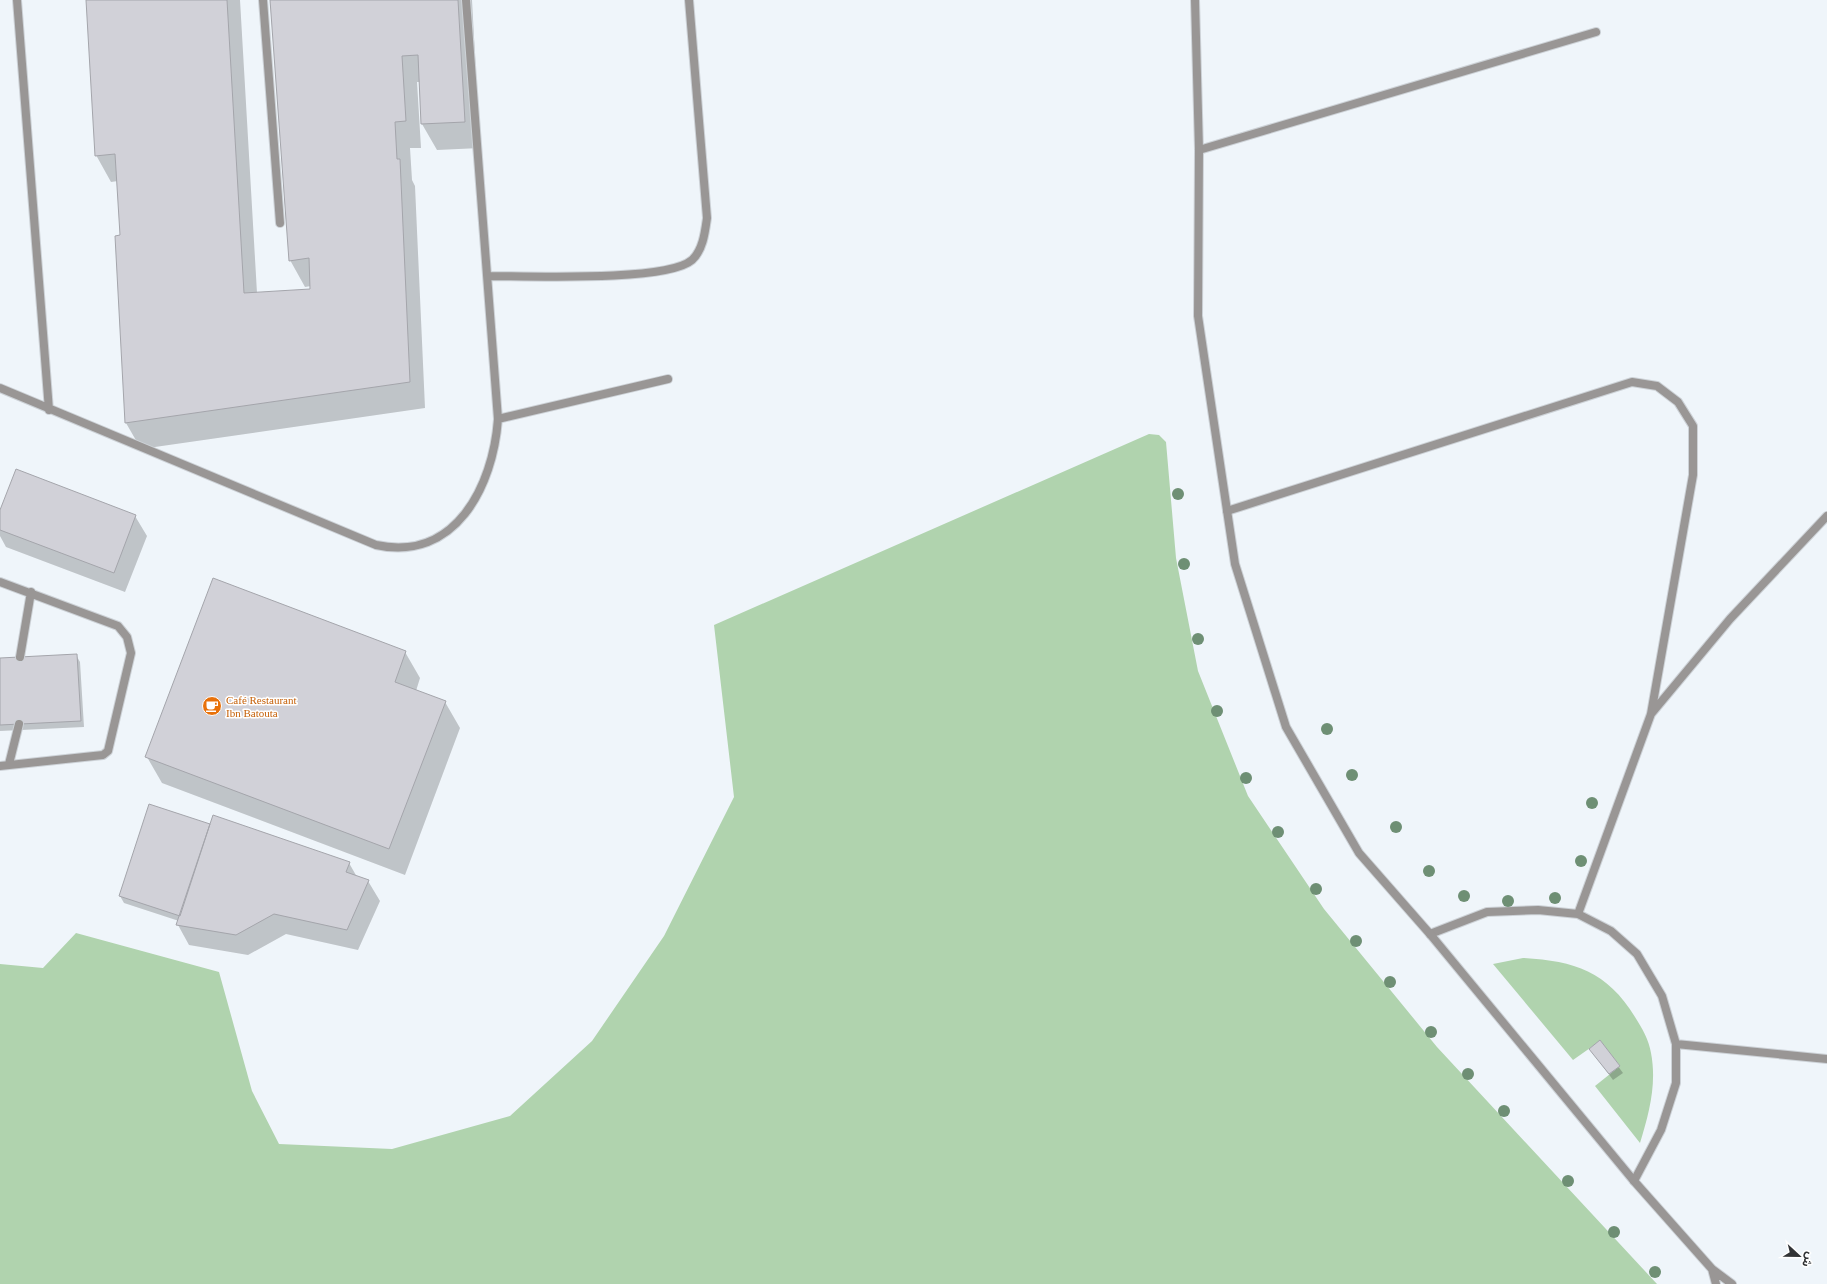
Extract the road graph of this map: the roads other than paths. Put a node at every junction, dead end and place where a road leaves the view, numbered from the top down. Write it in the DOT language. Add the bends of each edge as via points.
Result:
graph roads {
  1 [pos="17,0"];
  2 [pos="263,0"];
  3 [pos="466,0"];
  4 [pos="689,0"];
  5 [pos="1195,0"];
  6 [pos="1596,32"];
  7 [pos="1199,150"];
  8 [pos="280,223"];
  9 [pos="488,276"];
  10 [pos="668,379"];
  11 [pos="0,388"];
  12 [pos="50,410"];
  13 [pos="498,419"];
  14 [pos="1227,511"];
  15 [pos="1827,516"];
  16 [pos="0,582"];
  17 [pos="32,592"];
  18 [pos="20,657"];
  19 [pos="1651,714"];
  20 [pos="19,724"];
  21 [pos="9,764"];
  22 [pos="0,766"];
  23 [pos="1578,914"];
  24 [pos="1430,934"];
  25 [pos="1676,1044"];
  26 [pos="1827,1060"];
  27 [pos="1634,1181"];
  28 [pos="1712,1269"];
  29 [pos="1716,1284"];
  30 [pos="1732,1284"];
  1 -- 12 [label="street"];
  2 -- 8 [label="street"];
  3 -- 9 [label="street"];
  4 -- 9 [label="street" via="707,218 699,251 692,260 679,268 644,274"];
  5 -- 7 [label="street"];
  6 -- 7 [label="street"];
  7 -- 14 [label="street" via="1198,316"];
  9 -- 13 [label="street"];
  10 -- 13 [label="street"];
  11 -- 12 [label="street"];
  12 -- 13 [label="street" via="358,539 392,548 425,544 454,527 483,482 494,450"];
  14 -- 19 [label="street" via="1632,382 1657,386 1678,402 1693,426 1693,474"];
  14 -- 24 [label="street" via="1236,564 1286,727 1359,853"];
  15 -- 19 [label="street" via="1730,619"];
  16 -- 17 [label="street"];
  17 -- 18 [label="street"];
  17 -- 21 [label="street" via="118,626 127,637 131,653 108,751 103,755"];
  19 -- 23 [label="street"];
  20 -- 21 [label="street"];
  21 -- 22 [label="street"];
  23 -- 24 [label="street" via="1538,910 1487,912"];
  23 -- 25 [label="street" via="1611,931 1637,954 1662,996"];
  24 -- 27 [label="street"];
  25 -- 26 [label="street"];
  25 -- 27 [label="street" via="1676,1083 1661,1130"];
  27 -- 28 [label="street"];
  28 -- 29 [label="street"];
  28 -- 30 [label="street"];
}
